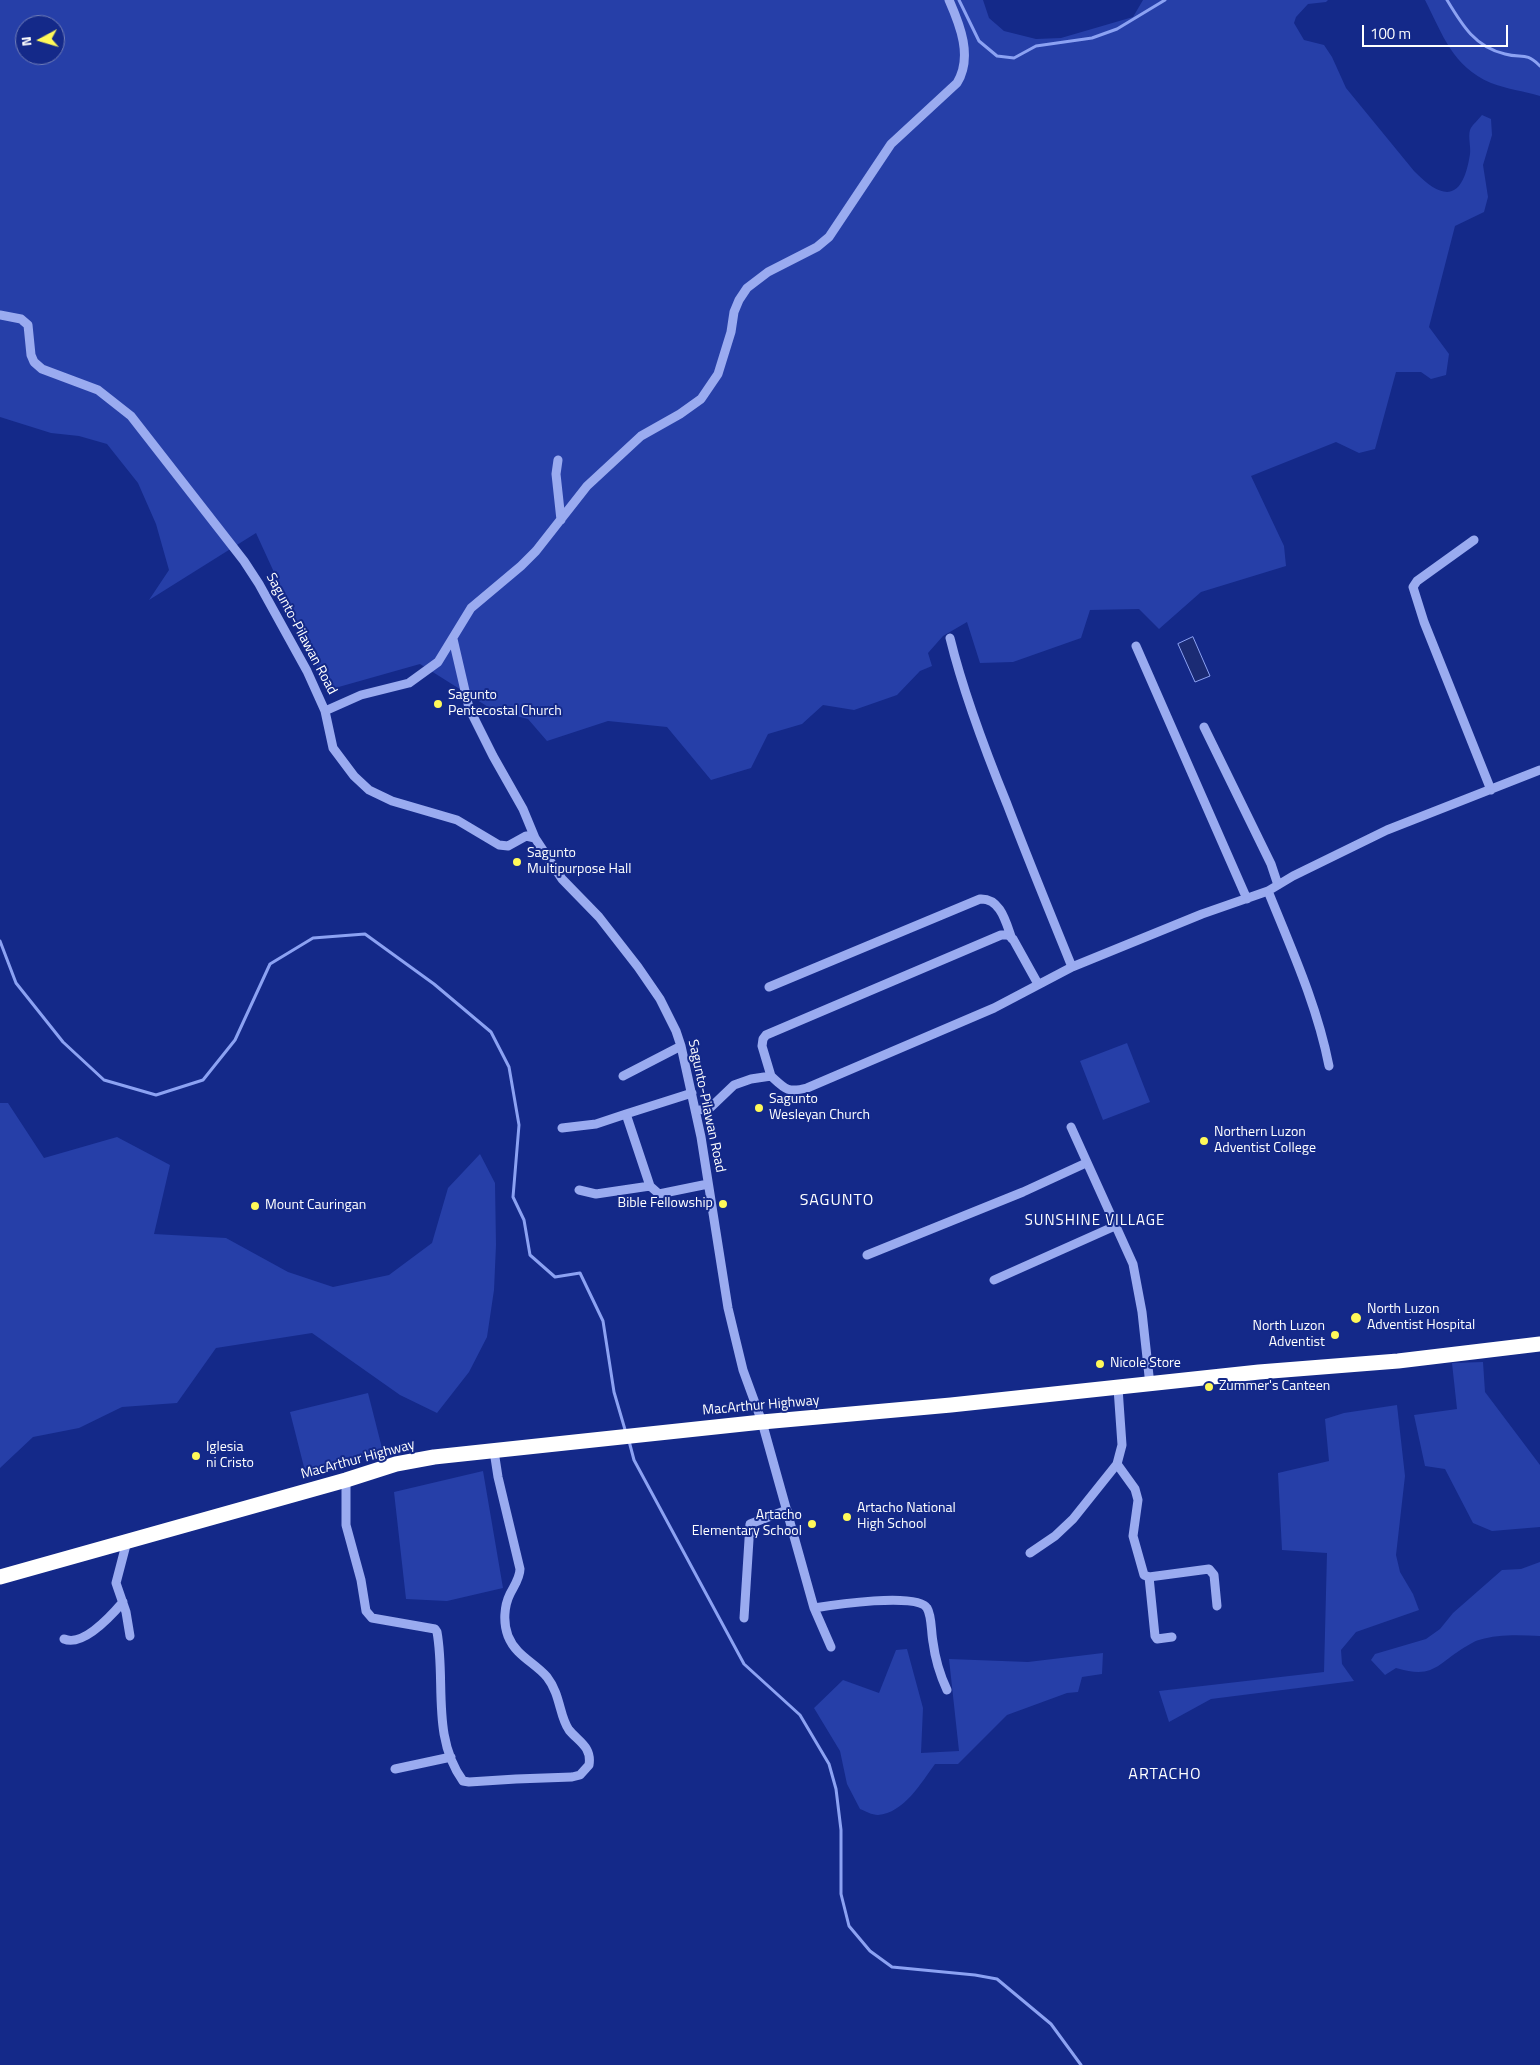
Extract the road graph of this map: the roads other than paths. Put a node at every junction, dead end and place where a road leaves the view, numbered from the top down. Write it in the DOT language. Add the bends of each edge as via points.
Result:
graph roads {
  1 [pos="949,0"];
  2 [pos="0,315"];
  3 [pos="558,460"];
  4 [pos="560,520"];
  5 [pos="1474,540"];
  6 [pos="950,638"];
  7 [pos="453,639"];
  8 [pos="1136,646"];
  9 [pos="325,711"];
  10 [pos="1204,727"];
  11 [pos="1540,770"];
  12 [pos="1491,790"];
  13 [pos="535,838"];
  14 [pos="1278,885"];
  15 [pos="1268,891"];
  16 [pos="1247,899"];
  17 [pos="1012,939"];
  18 [pos="1072,967"];
  19 [pos="1038,984"];
  20 [pos="769,987"];
  21 [pos="681,1046"];
  22 [pos="1329,1066"];
  23 [pos="623,1076"];
  24 [pos="771,1076"];
  25 [pos="692,1093"];
  26 [pos="696,1110"];
  27 [pos="626,1114"];
  28 [pos="1071,1127"];
  29 [pos="562,1128"];
  30 [pos="1086,1163"];
  31 [pos="708,1184"];
  32 [pos="650,1186"];
  33 [pos="579,1190"];
  34 [pos="1115,1226"];
  35 [pos="867,1255"];
  36 [pos="994,1280"];
  37 [pos="1540,1344"];
  38 [pos="1150,1385"];
  39 [pos="1118,1388"];
  40 [pos="762,1422"];
  41 [pos="494,1451"];
  42 [pos="1117,1464"];
  43 [pos="346,1480"];
  44 [pos="787,1510"];
  45 [pos="127,1541"];
  46 [pos="1030,1552"];
  47 [pos="0,1577"];
  48 [pos="1149,1577"];
  49 [pos="123,1602"];
  50 [pos="1217,1606"];
  51 [pos="814,1608"];
  52 [pos="744,1618"];
  53 [pos="130,1636"];
  54 [pos="1172,1637"];
  55 [pos="64,1639"];
  56 [pos="831,1647"];
  57 [pos="946,1690"];
  58 [pos="451,1757"];
  59 [pos="396,1769"];
  1 -- 4 [label="street" via="965,50 964,70 958,83 891,144 829,237 747,288 738,300 718,374 701,399 640,436 587,486"];
  2 -- 9 [label="street, Sagunto-Pilawan Road" via="21,319 28,324 31,356 38,366 98,390 131,416 249,568 307,671"];
  3 -- 4 [label="street"];
  4 -- 7 [label="street" via="521,566 471,608"];
  5 -- 12 [label="street" via="1417,580 1413,587"];
  6 -- 18 [label="street" via="983,742"];
  7 -- 9 [label="street" via="438,662 414,680 361,695"];
  7 -- 13 [label="street" via="470,708 523,808"];
  8 -- 16 [label="street"];
  9 -- 13 [label="street, Sagunto-Pilawan Road" via="333,748 369,790 400,804 457,820 499,846 508,846 526,836"];
  10 -- 14 [label="street" via="1271,864"];
  11 -- 12 [label="street"];
  12 -- 14 [label="street" via="1387,830"];
  13 -- 21 [label="street, Sagunto-Pilawan Road" via="562,879 599,917 643,974 669,1015"];
  14 -- 15 [label="street"];
  15 -- 16 [label="street"];
  15 -- 22 [label="street" via="1301,974 1325,1043"];
  16 -- 18 [label="street"];
  17 -- 19 [label="street"];
  17 -- 20 [label="street" via="1000,908 994,902 980,899"];
  17 -- 24 [label="street" via="1008,935 1001,936 766,1035 762,1046"];
  18 -- 19 [label="street"];
  19 -- 24 [label="street" via="994,1008 807,1088 786,1089"];
  21 -- 23 [label="street"];
  21 -- 25 [label="street, Sagunto-Pilawan Road"];
  24 -- 26 [label="street" via="734,1084 711,1107"];
  25 -- 26 [label="street, Sagunto-Pilawan Road"];
  25 -- 27 [label="street"];
  26 -- 31 [label="street, Sagunto-Pilawan Road"];
  27 -- 29 [label="street" via="596,1124"];
  27 -- 32 [label="street"];
  28 -- 30 [label="street"];
  30 -- 34 [label="street"];
  30 -- 35 [label="street"];
  31 -- 32 [label="street" via="660,1194"];
  31 -- 40 [label="street, Sagunto-Pilawan Road" via="728,1308 743,1370"];
  32 -- 33 [label="street" via="596,1194"];
  34 -- 36 [label="street"];
  34 -- 38 [label="street" via="1135,1272"];
  37 -- 38 [label="highway, MacArthur Highway"];
  38 -- 39 [label="highway, MacArthur Highway"];
  39 -- 40 [label="highway, MacArthur Highway"];
  39 -- 42 [label="street" via="1122,1445"];
  40 -- 41 [label="highway, MacArthur Highway"];
  40 -- 44 [label="street, Sagunto-Pilawan Road"];
  41 -- 43 [label="highway, MacArthur Highway" via="396,1464"];
  41 -- 58 [label="street" via="520,1569 505,1610 508,1636 522,1657 553,1685 568,1729 587,1748 590,1759 586,1770 572,1777 469,1782 463,1781"];
  42 -- 46 [label="street" via="1073,1519"];
  42 -- 48 [label="street" via="1137,1495 1138,1512 1133,1536 1140,1565 1144,1575"];
  43 -- 45 [label="highway, MacArthur Highway"];
  43 -- 58 [label="street" via="346,1526 366,1611 372,1618 438,1632 443,1732"];
  44 -- 51 [label="street, Sagunto-Pilawan Road"];
  44 -- 52 [label="street" via="750,1524"];
  45 -- 47 [label="highway, MacArthur Highway"];
  45 -- 49 [label="street" via="116,1583"];
  48 -- 50 [label="street" via="1209,1569 1214,1575"];
  48 -- 54 [label="street" via="1155,1636 1157,1639"];
  49 -- 53 [label="street"];
  49 -- 55 [label="street" via="106,1620 81,1638 74,1641"];
  51 -- 56 [label="street, Sagunto-Pilawan Road"];
  51 -- 57 [label="street" via="874,1599 914,1601 925,1605"];
  58 -- 59 [label="street"];
}
